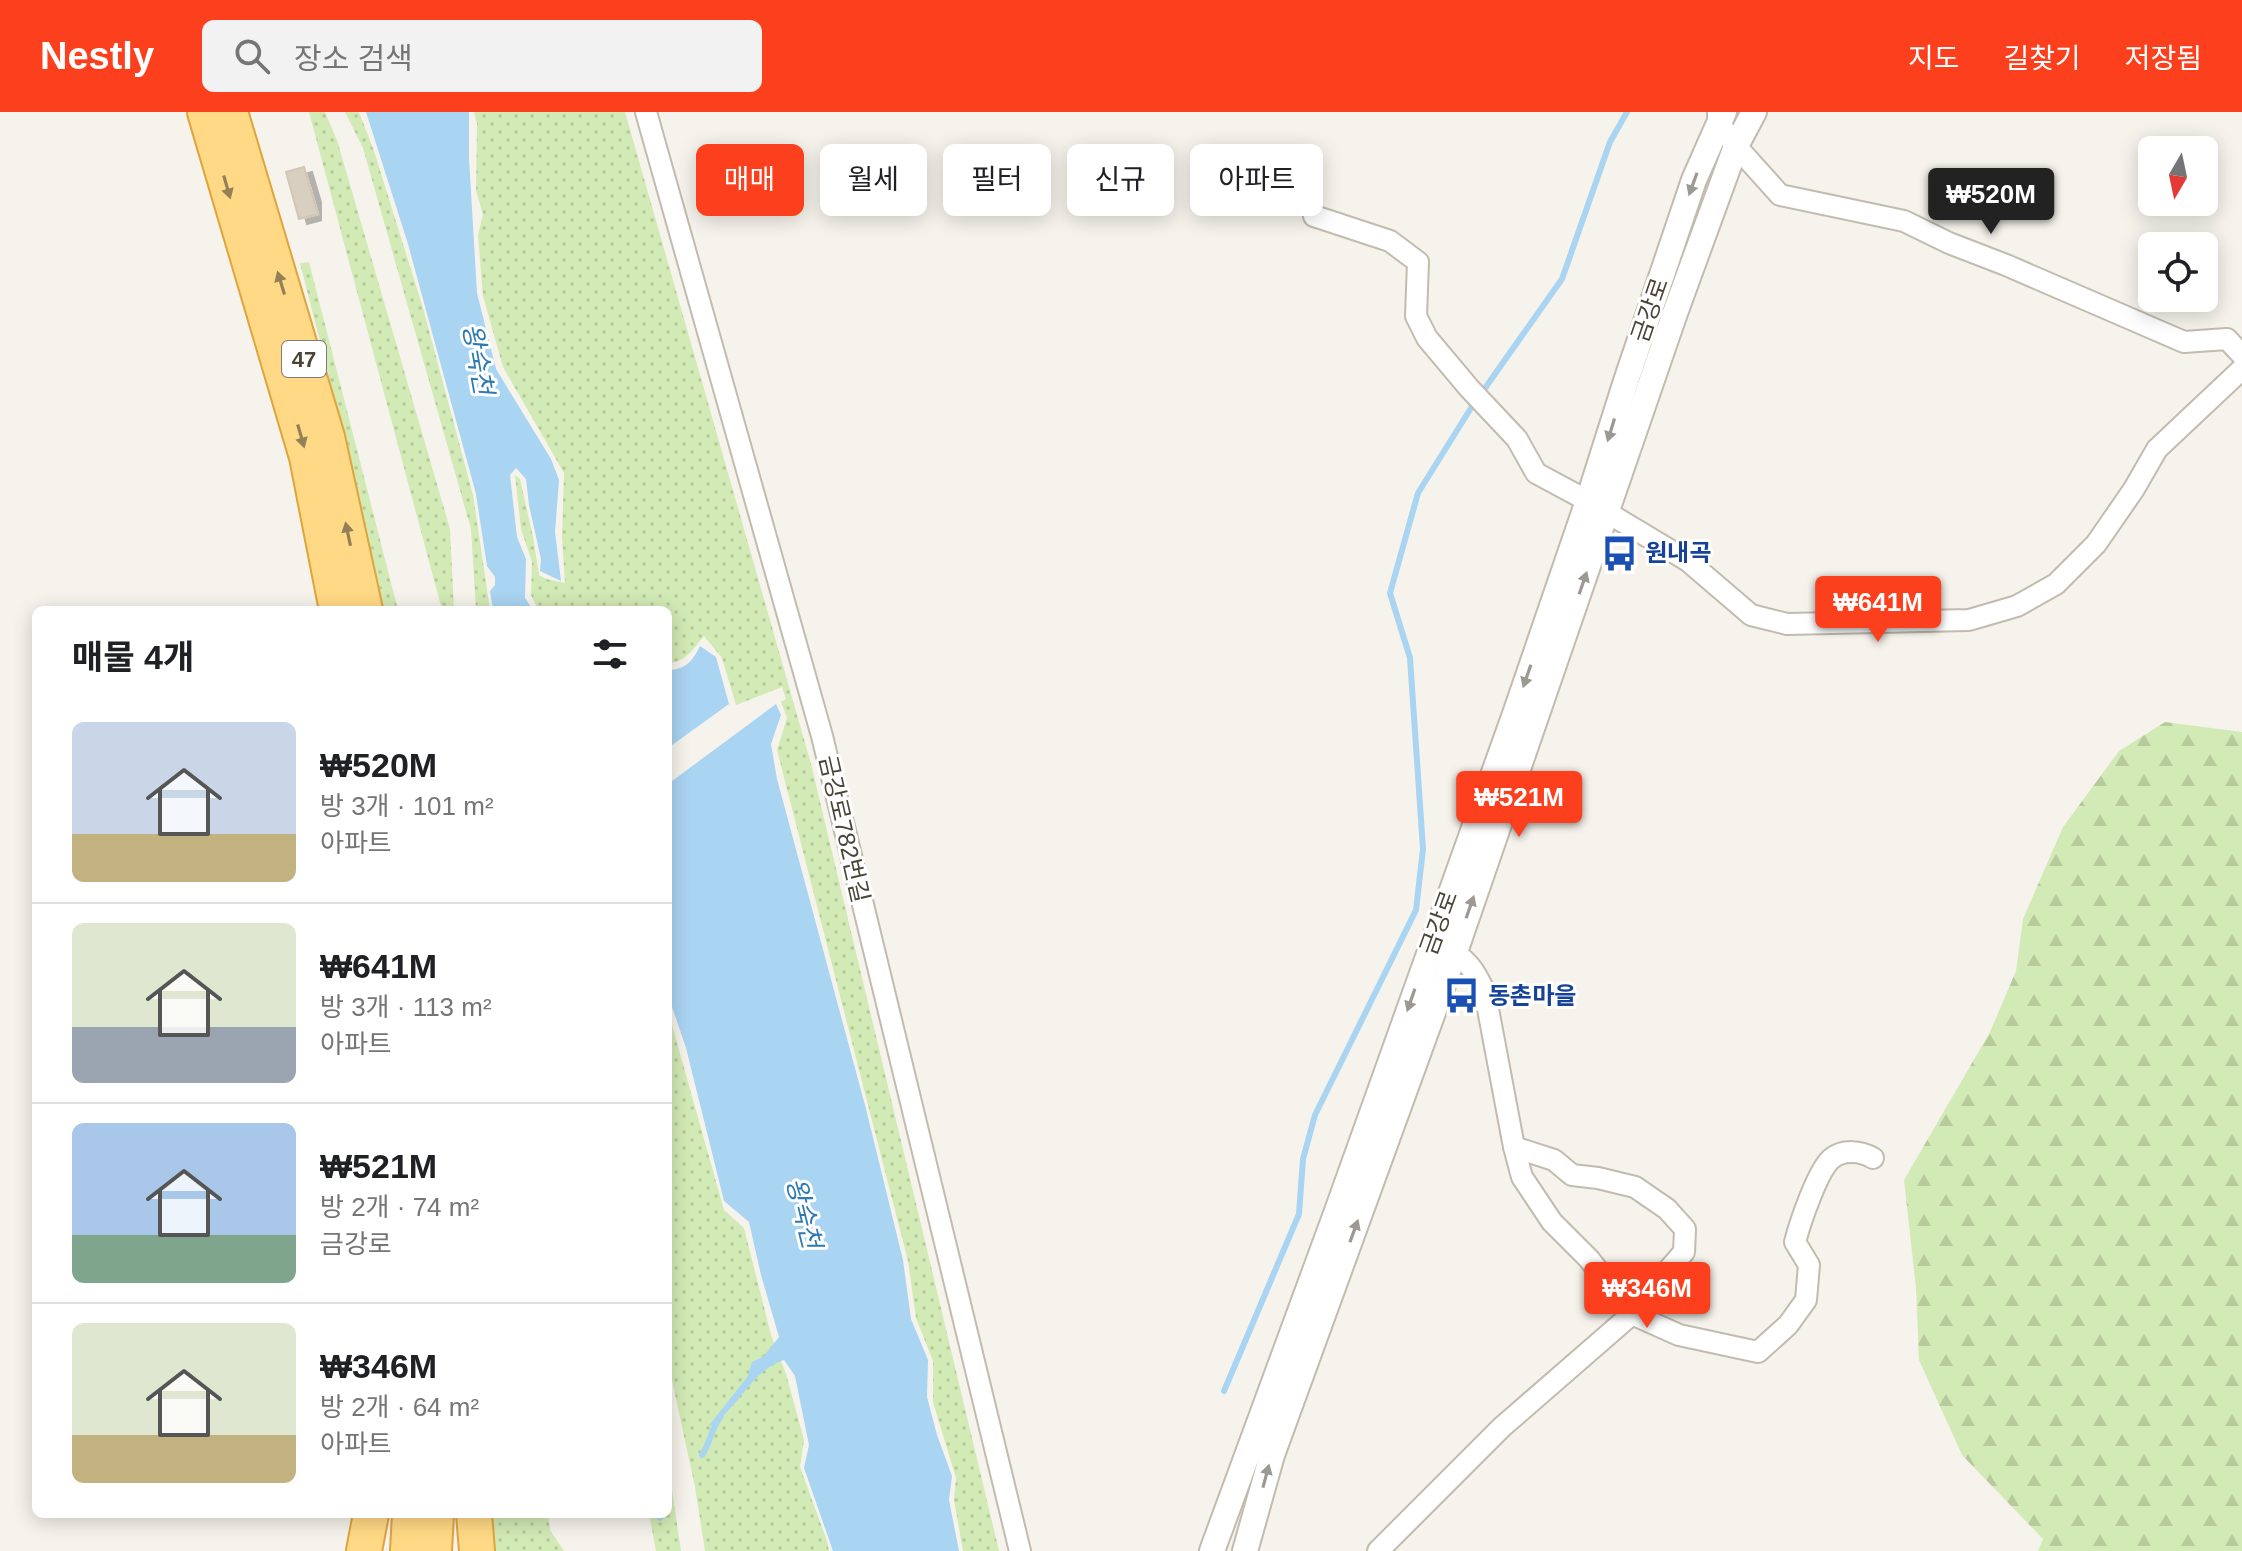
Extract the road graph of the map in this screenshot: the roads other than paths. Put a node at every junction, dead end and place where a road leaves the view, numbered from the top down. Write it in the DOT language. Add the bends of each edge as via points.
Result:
graph roads {
  1 [pos="205,112"];
  2 [pos="230,112"];
  3 [pos="646,112"];
  4 [pos="1754,112"];
  5 [pos="1720,115"];
  6 [pos="1736,146"];
  7 [pos="1314,216"];
  8 [pos="2242,355"];
  9 [pos="2242,369"];
  10 [pos="1598,507"];
  11 [pos="336,606"];
  12 [pos="364,606"];
  13 [pos="1432,942"];
  14 [pos="1455,952"];
  15 [pos="1514,1147"];
  16 [pos="1873,1158"];
  17 [pos="1632,1314"];
  18 [pos="370,1518"];
  19 [pos="410,1518"];
  20 [pos="436,1518"];
  21 [pos="474,1518"];
  22 [pos="364,1551"];
  23 [pos="408,1551"];
  24 [pos="434,1551"];
  25 [pos="477,1551"];
  26 [pos="1020,1551"];
  27 [pos="1212,1551"];
  28 [pos="1245,1551"];
  29 [pos="1378,1551"];
  1 -- 11 [label="highway, 47, one-way" via="307,457"];
  12 -- 2 [label="highway, 47, one-way" via="327,437"];
  3 -- 26 [label="street, 금강로782번길" via="822,736"];
  4 -- 6 [label="street, 금강로"];
  5 -- 6 [label="street"];
  5 -- 10 [label="street, 금강로, one-way" via="1626,381"];
  6 -- 8 [label="street" via="1780,195 1904,221 2184,342 2227,339"];
  6 -- 10 [label="street, 금강로"];
  7 -- 10 [label="street" via="1390,241 1418,262 1416,316 1427,338 1517,439 1536,473"];
  9 -- 10 [label="street" via="2157,449 2096,544 2056,584 2017,606 1969,620 1787,624 1751,615 1688,561"];
  10 -- 13 [label="street, 금강로, one-way"];
  14 -- 10 [label="street, 금강로, one-way"];
  13 -- 14 [label="street"];
  13 -- 27 [label="street, 금강로, one-way"];
  14 -- 15 [label="street" via="1475,971 1485,993"];
  28 -- 14 [label="street, 금강로, one-way" via="1272,1455"];
  15 -- 17 [label="street" via="1522,1177 1552,1222"];
  15 -- 17 [label="street" via="1554,1160 1572,1175 1635,1187 1685,1229 1684,1252"];
  16 -- 17 [label="street" via="1861,1152 1843,1154 1820,1176 1795,1242 1809,1265 1806,1300 1758,1352 1679,1335"];
  17 -- 29 [label="street" via="1502,1427"];
  18 -- 22 [label="highway"];
  19 -- 23 [label="highway"];
  20 -- 24 [label="highway"];
  21 -- 25 [label="highway"];
}
